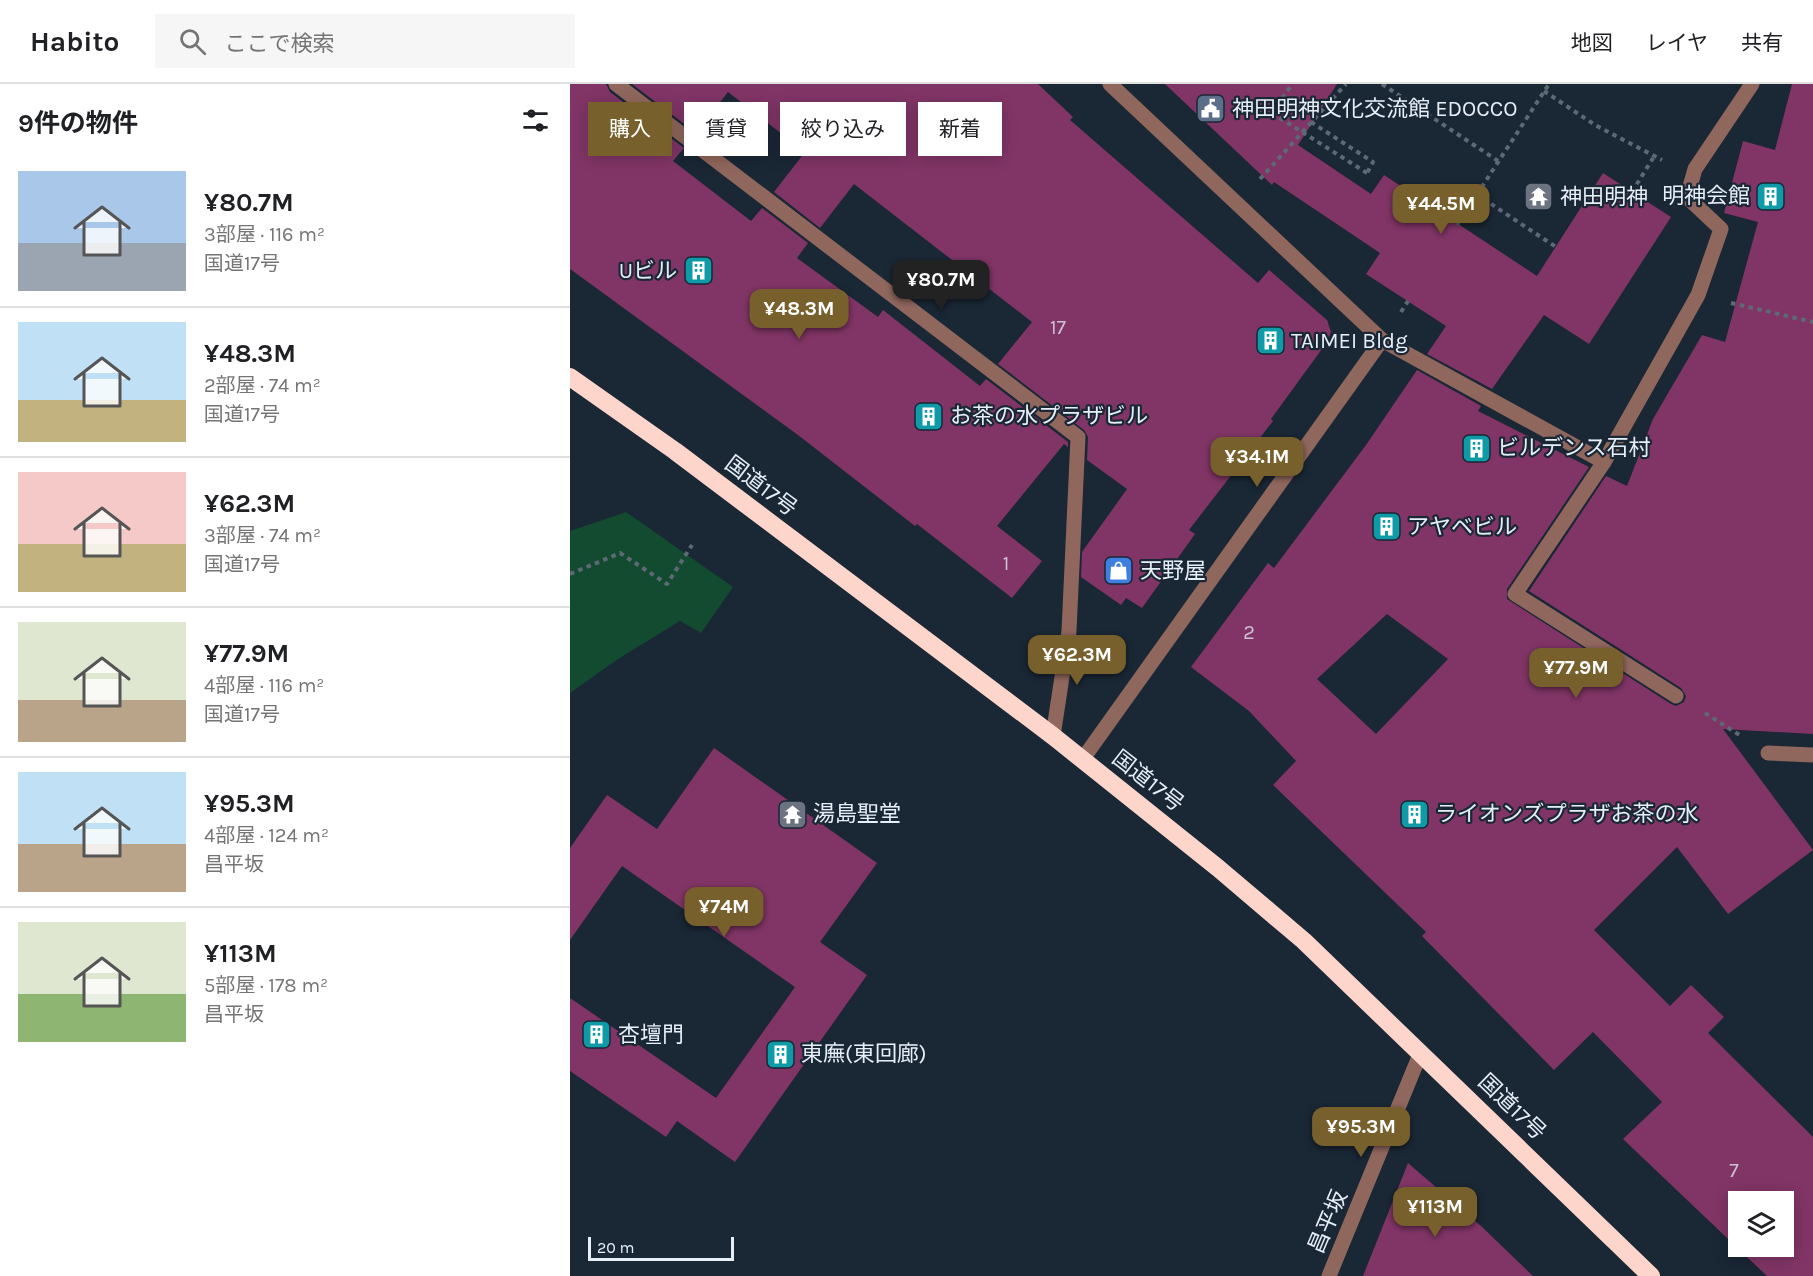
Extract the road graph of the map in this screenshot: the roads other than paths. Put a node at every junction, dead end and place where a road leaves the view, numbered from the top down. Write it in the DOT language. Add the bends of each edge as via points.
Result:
graph roads {
  1 [pos="616,84"];
  2 [pos="1110,84"];
  3 [pos="1752,84"];
  4 [pos="1382,340"];
  5 [pos="570,376"];
  6 [pos="1604,462"];
  7 [pos="1677,696"];
  8 [pos="1053,736"];
  9 [pos="1768,753"];
  10 [pos="1813,755"];
  11 [pos="1082,760"];
  12 [pos="1421,1052"];
  13 [pos="1329,1276"];
  14 [pos="1651,1276"];
  1 -- 8 [label="street" via="1078,437 1069,631"];
  2 -- 4 [label="street"];
  3 -- 6 [label="street" via="1695,169 1687,197 1721,229 1698,295"];
  4 -- 6 [label="street"];
  4 -- 11 [label="street"];
  5 -- 8 [label="highway, 国道17号"];
  6 -- 7 [label="street" via="1515,594"];
  8 -- 11 [label="highway, 国道17号"];
  9 -- 10 [label="street"];
  11 -- 12 [label="highway, 国道17号" via="1304,941"];
  12 -- 13 [label="street, 昌平坂"];
  12 -- 14 [label="highway, 国道17号"];
}
